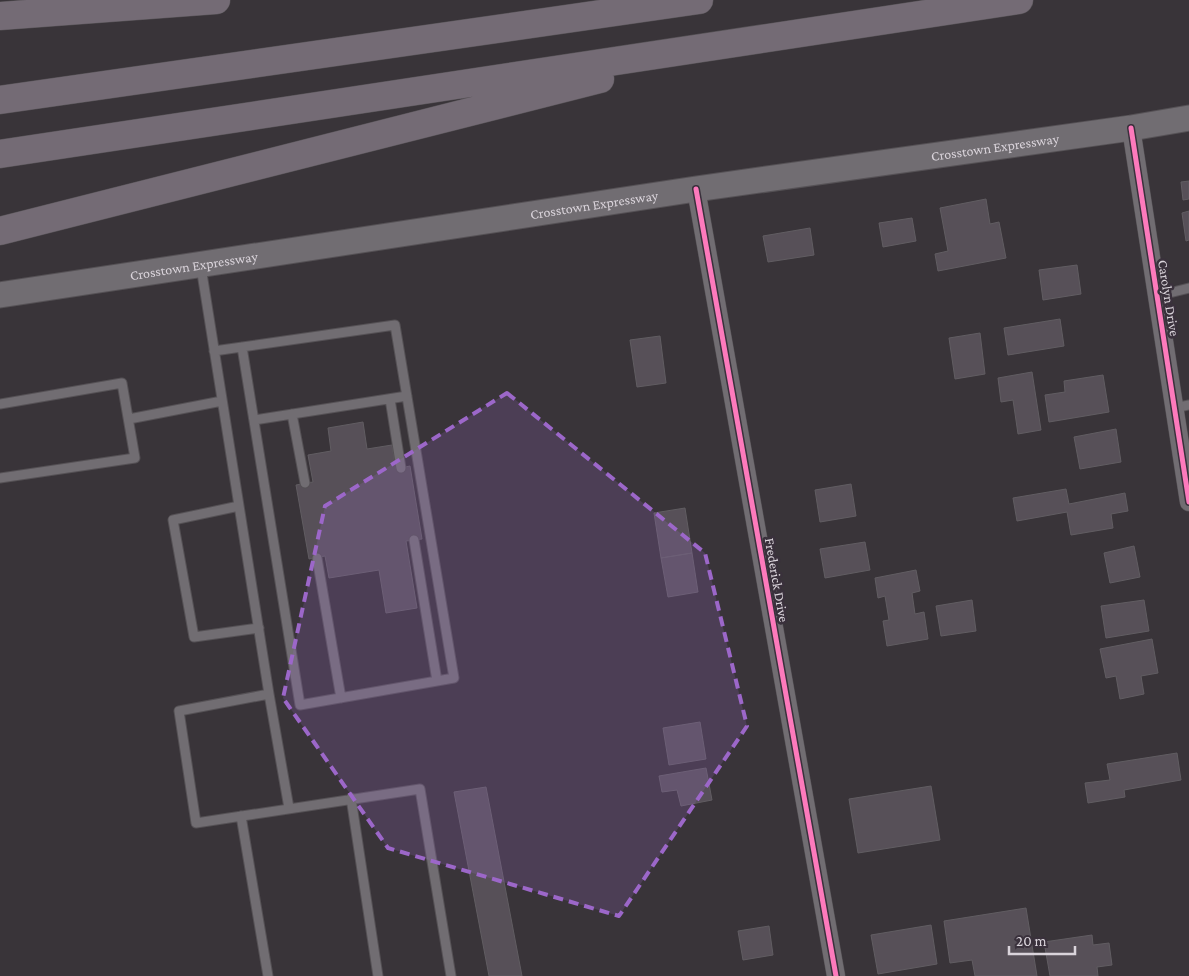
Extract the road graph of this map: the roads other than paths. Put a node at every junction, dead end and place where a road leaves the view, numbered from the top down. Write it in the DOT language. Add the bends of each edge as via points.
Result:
graph roads {
  1 [pos="216,0"];
  2 [pos="699,0"];
  3 [pos="1019,0"];
  4 [pos="979,6"];
  5 [pos="0,16"];
  6 [pos="0,100"];
  7 [pos="1189,118"];
  8 [pos="1131,128"];
  9 [pos="0,154"];
  10 [pos="696,189"];
  11 [pos="0,231"];
  12 [pos="200,264"];
  13 [pos="1189,288"];
  14 [pos="0,295"];
  15 [pos="1157,296"];
  16 [pos="242,347"];
  17 [pos="214,351"];
  18 [pos="407,396"];
  19 [pos="390,399"];
  20 [pos="222,401"];
  21 [pos="0,404"];
  22 [pos="1182,407"];
  23 [pos="292,414"];
  24 [pos="129,419"];
  25 [pos="254,420"];
  26 [pos="401,468"];
  27 [pos="0,478"];
  28 [pos="305,483"];
  29 [pos="1189,502"];
  30 [pos="239,506"];
  31 [pos="414,540"];
  32 [pos="317,558"];
  33 [pos="259,628"];
  34 [pos="437,681"];
  35 [pos="269,694"];
  36 [pos="341,698"];
  37 [pos="352,798"];
  38 [pos="290,808"];
  39 [pos="241,816"];
  40 [pos="268,976"];
  41 [pos="378,976"];
  42 [pos="451,976"];
  43 [pos="836,976"];
  1 -- 5 [label="highway"];
  2 -- 6 [label="highway"];
  3 -- 4 [label="highway"];
  4 -- 9 [label="highway"];
  4 -- 11 [label="highway" via="607,78"];
  7 -- 8 [label="main road, Crosstown Expressway"];
  8 -- 10 [label="main road, Crosstown Expressway"];
  8 -- 15 [label="street, Carolyn Drive"];
  10 -- 12 [label="main road, Crosstown Expressway"];
  10 -- 43 [label="street, Frederick Drive"];
  12 -- 14 [label="main road, Crosstown Expressway"];
  12 -- 17 [label="lane"];
  13 -- 15 [label="lane"];
  15 -- 22 [label="street, Carolyn Drive"];
  16 -- 17 [label="lane"];
  16 -- 18 [label="lane" via="395,325"];
  16 -- 25 [label="lane"];
  17 -- 20 [label="lane"];
  18 -- 19 [label="lane"];
  18 -- 34 [label="lane" via="454,678"];
  19 -- 23 [label="lane"];
  19 -- 26 [label="lane"];
  20 -- 24 [label="lane"];
  20 -- 30 [label="lane"];
  21 -- 24 [label="lane" via="122,383"];
  22 -- 29 [label="street, Carolyn Drive"];
  23 -- 25 [label="lane"];
  23 -- 28 [label="lane"];
  24 -- 27 [label="lane" via="134,458"];
  25 -- 36 [label="lane" via="300,705"];
  30 -- 33 [label="lane"];
  30 -- 33 [label="lane" via="173,520 194,637"];
  31 -- 34 [label="lane"];
  32 -- 36 [label="lane"];
  33 -- 35 [label="lane"];
  34 -- 36 [label="lane"];
  35 -- 38 [label="lane"];
  35 -- 39 [label="lane" via="179,711 196,823"];
  37 -- 38 [label="lane"];
  37 -- 41 [label="lane"];
  37 -- 42 [label="lane" via="420,789"];
  38 -- 39 [label="lane"];
  39 -- 40 [label="lane"];
}
